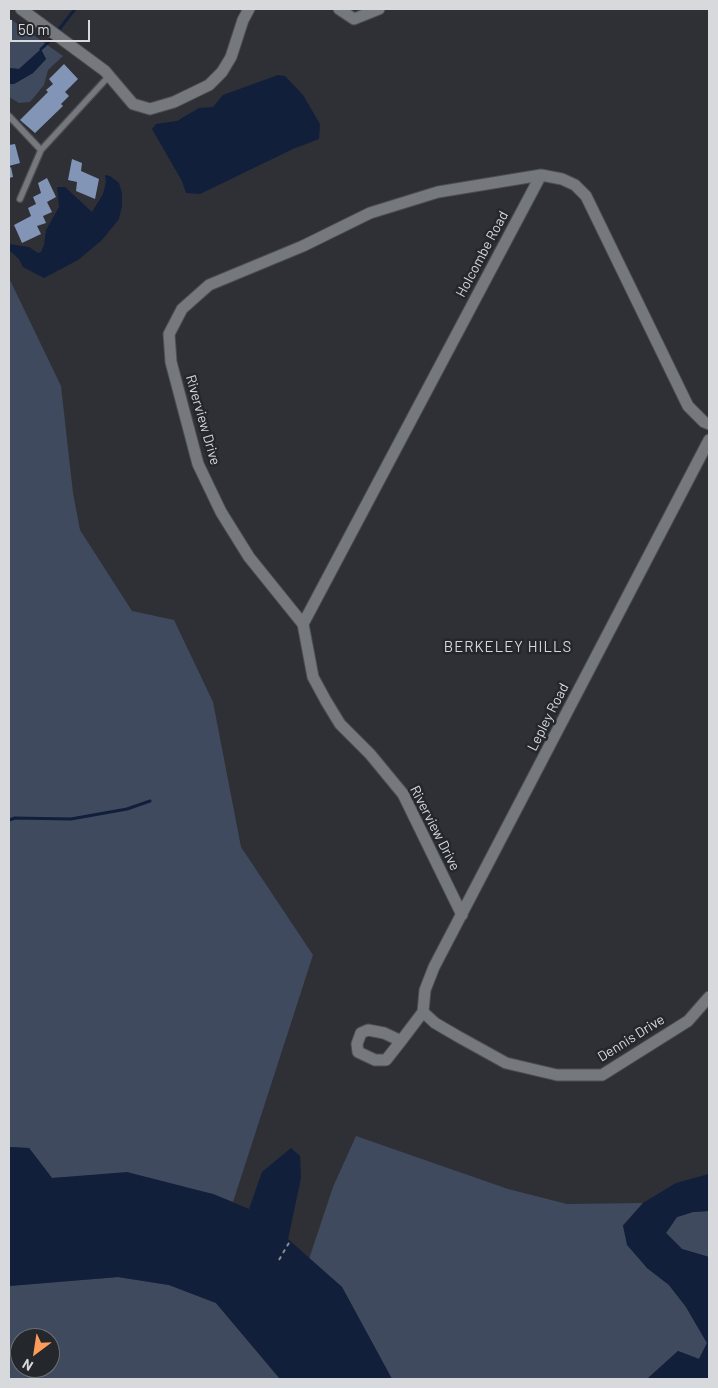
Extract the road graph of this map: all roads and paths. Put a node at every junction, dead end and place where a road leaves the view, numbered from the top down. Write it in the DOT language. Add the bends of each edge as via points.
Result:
graph roads {
  1 [pos="21,9"];
  2 [pos="249,9"];
  3 [pos="339,9"];
  4 [pos="379,9"];
  5 [pos="109,76"];
  6 [pos="9,116"];
  7 [pos="42,150"];
  8 [pos="541,175"];
  9 [pos="20,199"];
  10 [pos="709,424"];
  11 [pos="709,440"];
  12 [pos="303,624"];
  13 [pos="462,915"];
  14 [pos="709,996"];
  15 [pos="423,1012"];
  16 [pos="401,1041"];
  17 [pos="290,1241"];
  18 [pos="279,1260"];
  1 -- 5 [label="street"];
  2 -- 5 [label="street" via="231,57 210,85 150,109 133,104"];
  3 -- 4 [label="street" via="354,19"];
  5 -- 7 [label="lane"];
  6 -- 7 [label="lane"];
  7 -- 9 [label="lane"];
  8 -- 10 [label="street" via="575,185 586,196 688,406"];
  8 -- 12 [label="street, Holcombe Road"];
  8 -- 12 [label="street, Riverview Drive" via="438,192 370,213 303,246 209,285 182,309 169,334 171,362 198,464 221,512 249,557"];
  11 -- 13 [label="street, Lepley Road"];
  12 -- 13 [label="street, Riverview Drive" via="313,677 326,702 340,724 403,794"];
  13 -- 15 [label="street, Lepley Road" via="425,990"];
  14 -- 15 [label="street, Dennis Drive" via="688,1021 602,1075 557,1075 506,1063 459,1038"];
  15 -- 16 [label="street"];
  17 -- 18 [label="path"];
}
